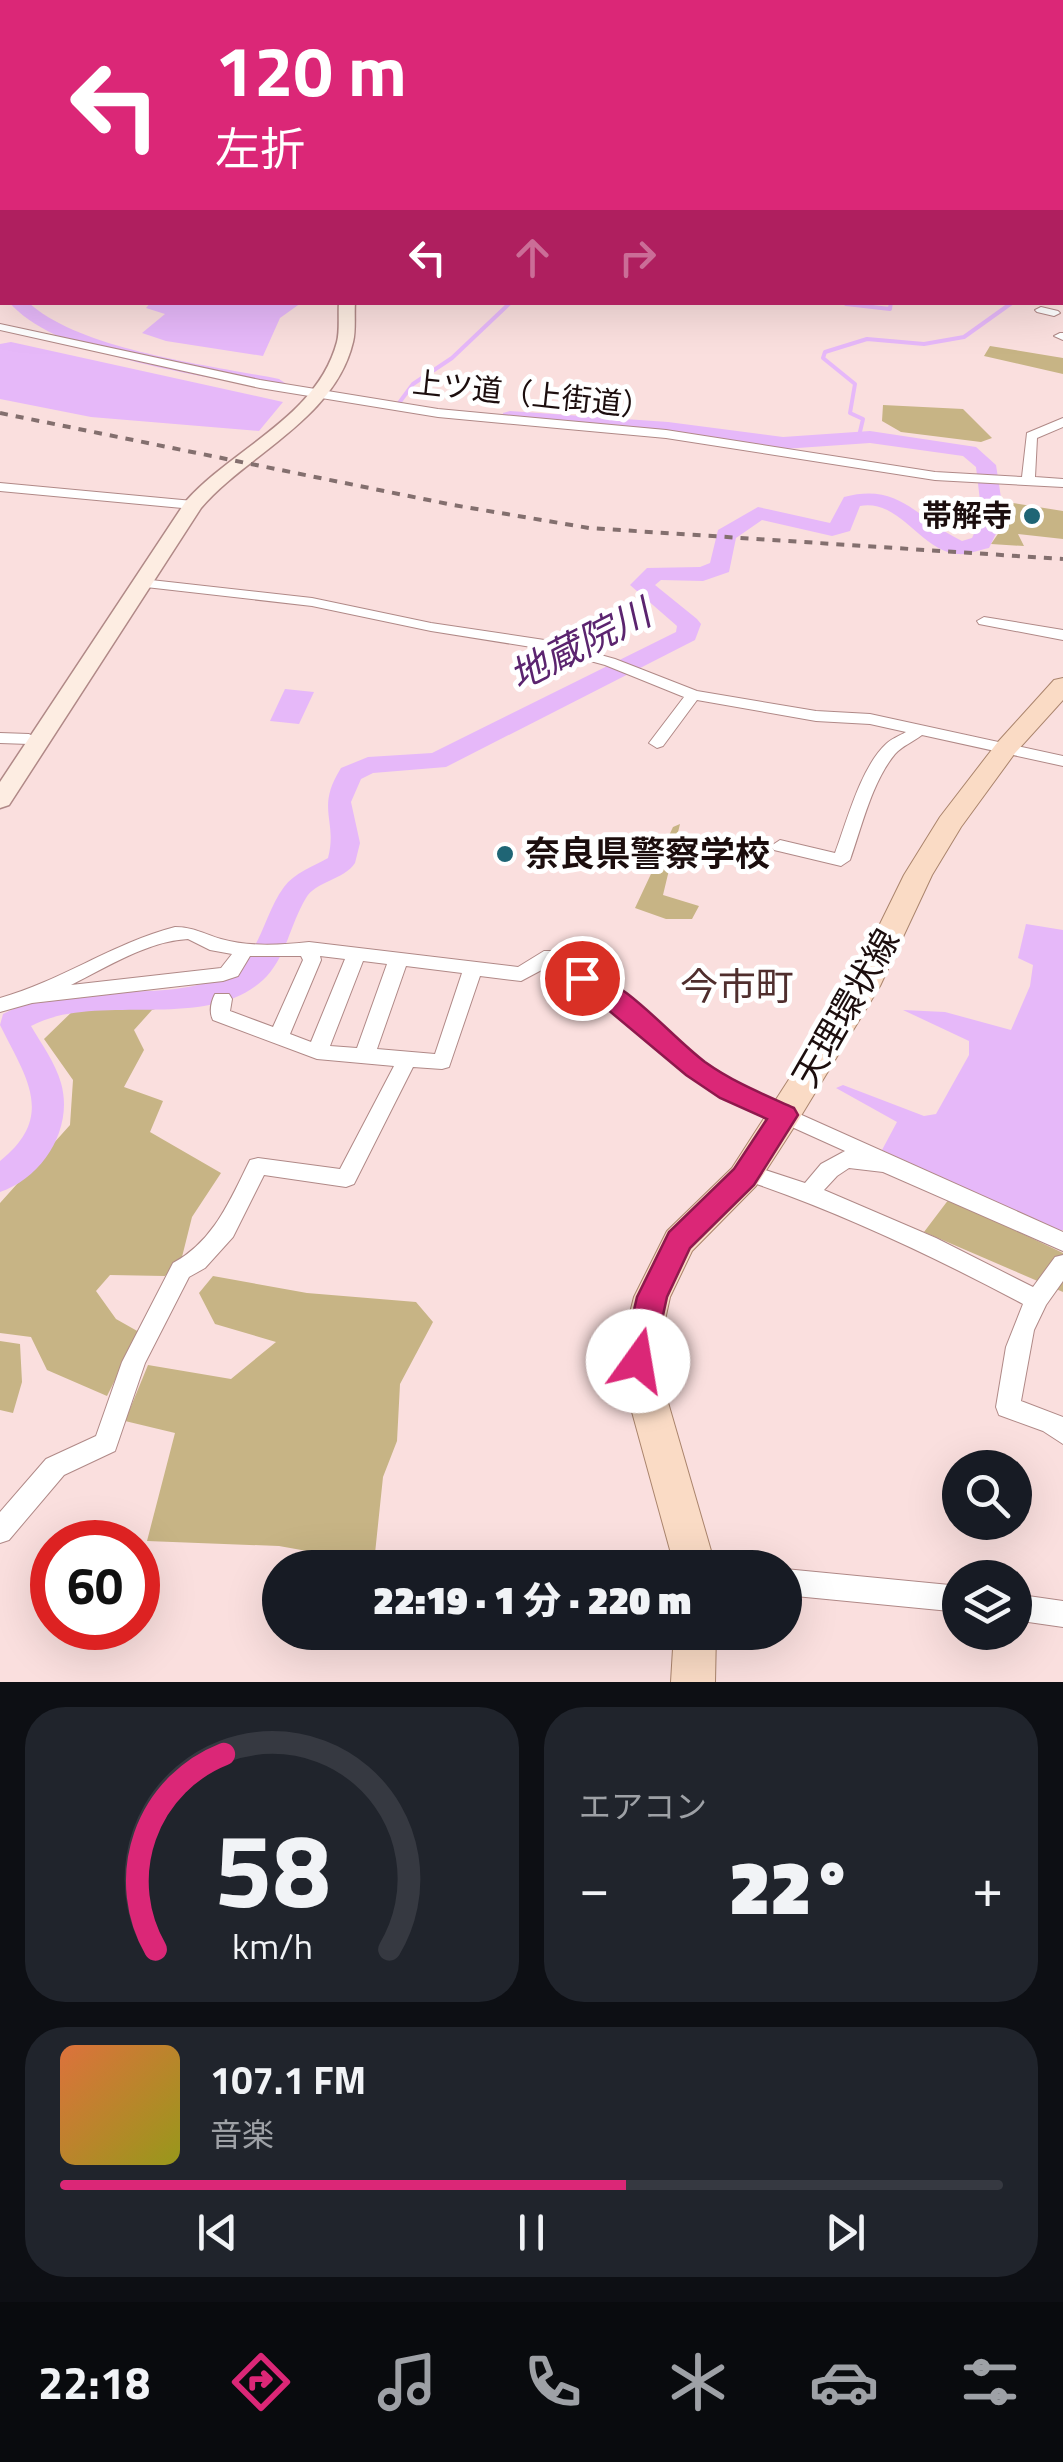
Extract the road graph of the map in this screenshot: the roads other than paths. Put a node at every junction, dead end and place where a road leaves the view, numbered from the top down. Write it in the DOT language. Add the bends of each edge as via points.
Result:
graph roads {
  1 [pos="348,305"];
  2 [pos="0,327"];
  3 [pos="317,390"];
  4 [pos="1063,422"];
  5 [pos="592,424"];
  6 [pos="1028,480"];
  7 [pos="1063,482"];
  8 [pos="0,487"];
  9 [pos="193,505"];
  10 [pos="142,583"];
  11 [pos="984,621"];
  12 [pos="1063,635"];
  13 [pos="1063,685"];
  14 [pos="694,694"];
  15 [pos="919,729"];
  16 [pos="0,738"];
  17 [pos="29,739"];
  18 [pos="657,744"];
  19 [pos="1006,748"];
  20 [pos="1063,761"];
  21 [pos="0,800"];
  22 [pos="780,846"];
  23 [pos="309,948"];
  24 [pos="249,949"];
  25 [pos="356,952"];
  26 [pos="399,958"];
  27 [pos="473,970"];
  28 [pos="223,984"];
  29 [pos="32,996"];
  30 [pos="0,1005"];
  31 [pos="278,1038"];
  32 [pos="317,1052"];
  33 [pos="364,1057"];
  34 [pos="406,1061"];
  35 [pos="784,1115"];
  36 [pos="886,1164"];
  37 [pos="747,1172"];
  38 [pos="810,1192"];
  39 [pos="1063,1242"];
  40 [pos="1063,1264"];
  41 [pos="1033,1298"];
  42 [pos="1063,1433"];
  43 [pos="0,1531"];
  44 [pos="691,1550"];
  45 [pos="802,1584"];
  46 [pos="942,1598"];
  47 [pos="1032,1609"];
  48 [pos="1063,1614"];
  49 [pos="694,1650"];
  50 [pos="693,1682"];
  1 -- 3 [label="street" via="342,351"];
  2 -- 3 [label="street, 上ツ道（上街道）"];
  3 -- 5 [label="street"];
  3 -- 5 [label="street, 上ツ道（上街道）" via="466,416"];
  3 -- 9 [label="street" via="290,426 214,481"];
  4 -- 6 [label="street" via="1031,436"];
  5 -- 6 [label="street, 上ツ道（上街道）" via="936,476"];
  6 -- 7 [label="street, 上ツ道（上街道）"];
  8 -- 9 [label="street"];
  9 -- 10 [label="street"];
  10 -- 14 [label="street" via="312,602 570,649"];
  10 -- 21 [label="street"];
  11 -- 12 [label="street"];
  13 -- 19 [label="main road, 天理環状線"];
  14 -- 15 [label="street"];
  14 -- 18 [label="street"];
  15 -- 19 [label="street"];
  15 -- 22 [label="street" via="892,748 842,860"];
  16 -- 17 [label="street"];
  19 -- 20 [label="street"];
  19 -- 35 [label="main road, 天理環状線" via="926,862 866,986"];
  23 -- 24 [label="street"];
  23 -- 25 [label="street"];
  23 -- 31 [label="street" via="312,960"];
  24 -- 28 [label="street"];
  24 -- 29 [label="street" via="186,932 160,936"];
  25 -- 26 [label="street"];
  25 -- 32 [label="street"];
  26 -- 27 [label="street"];
  26 -- 33 [label="street"];
  27 -- 34 [label="street" via="442,1062"];
  27 -- 35 [label="street" via="521,974 551,956 696,1068"];
  28 -- 29 [label="street"];
  28 -- 31 [label="street" via="220,1015"];
  29 -- 30 [label="street"];
  31 -- 32 [label="street"];
  32 -- 33 [label="street"];
  33 -- 34 [label="street"];
  34 -- 43 [label="street" via="346,1178 258,1166 225,1231 181,1270 134,1362 106,1443 55,1467"];
  35 -- 36 [label="street"];
  35 -- 37 [label="main road, 天理環状線"];
  36 -- 38 [label="street" via="846,1158"];
  36 -- 39 [label="street"];
  37 -- 38 [label="street"];
  37 -- 44 [label="main road, 天理環状線" via="680,1240 652,1297 638,1361"];
  38 -- 41 [label="street" via="940,1248"];
  40 -- 41 [label="street"];
  41 -- 42 [label="street" via="1008,1406"];
  45 -- 46 [label="street"];
  47 -- 48 [label="street"];
  49 -- 50 [label="main road"];
}
